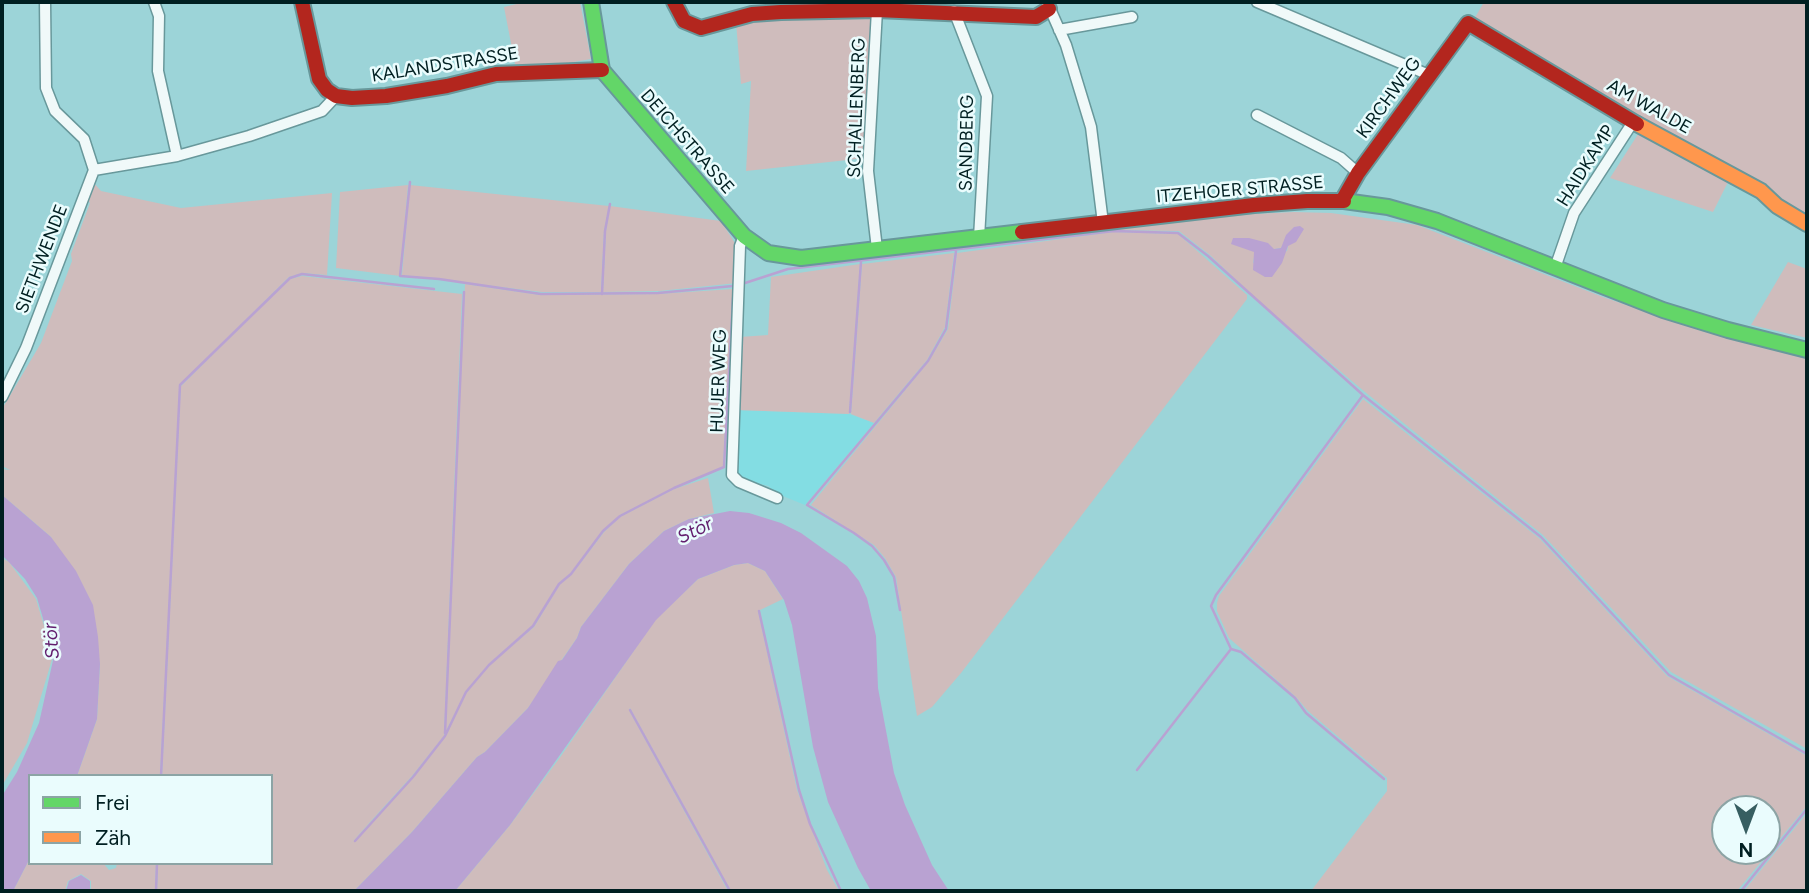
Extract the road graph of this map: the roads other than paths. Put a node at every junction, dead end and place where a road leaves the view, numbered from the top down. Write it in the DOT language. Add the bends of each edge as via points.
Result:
graph roads {
  1 [pos="45,2"];
  2 [pos="154,2"];
  3 [pos="302,2"];
  4 [pos="591,2"];
  5 [pos="674,2"];
  6 [pos="1257,2"];
  7 [pos="897,6"];
  8 [pos="1048,6"];
  9 [pos="877,9"];
  10 [pos="954,11"];
  11 [pos="1132,17"];
  12 [pos="1471,25"];
  13 [pos="1059,30"];
  14 [pos="603,70"];
  15 [pos="1429,75"];
  16 [pos="336,96"];
  17 [pos="1257,115"];
  18 [pos="1633,122"];
  19 [pos="177,156"];
  20 [pos="94,170"];
  21 [pos="1358,173"];
  22 [pos="1342,201"];
  23 [pos="1103,223"];
  24 [pos="1807,224"];
  25 [pos="744,236"];
  26 [pos="979,238"];
  27 [pos="877,249"];
  28 [pos="1555,268"];
  29 [pos="1807,351"];
  30 [pos="2,397"];
  31 [pos="777,498"];
  1 -- 20 [label="street" via="46,88 55,111 83,139"];
  2 -- 19 [label="street" via="159,16 158,71"];
  3 -- 16 [label="street" via="320,79"];
  4 -- 14 [label="street"];
  5 -- 9 [label="street" via="684,21 701,28 752,13"];
  6 -- 15 [label="street"];
  7 -- 9 [label="street"];
  7 -- 10 [label="street"];
  8 -- 10 [label="street" via="1035,17"];
  8 -- 13 [label="street"];
  9 -- 27 [label="street, SCHALLENBERG" via="868,158"];
  10 -- 26 [label="street, SANDBERG" via="987,96"];
  11 -- 13 [label="street"];
  12 -- 15 [label="street, KIRCHWEG" via="1468,23"];
  12 -- 18 [label="street, AM WALDE"];
  13 -- 23 [label="street" via="1091,127"];
  14 -- 16 [label="street, KALANDSTRASSE" via="496,74 386,96"];
  14 -- 25 [label="street, DEICHSTRASSE"];
  15 -- 21 [label="street, KIRCHWEG"];
  16 -- 19 [label="street" via="322,111"];
  17 -- 21 [label="street" via="1341,158"];
  18 -- 24 [label="street, AM WALDE" via="1761,191"];
  18 -- 28 [label="street, HAIDKAMP" via="1574,213"];
  19 -- 20 [label="street"];
  20 -- 30 [label="street, SIETHWENDE" via="26,348"];
  21 -- 22 [label="street, KIRCHWEG"];
  22 -- 23 [label="street, ITZEHOER STRASSE" via="1254,205"];
  22 -- 28 [label="street, ITZEHOER STRASSE" via="1388,207 1437,221"];
  23 -- 26 [label="street, ITZEHOER STRASSE"];
  25 -- 27 [label="street, ITZEHOER STRASSE" via="768,253 784,257"];
  25 -- 31 [label="street, HUJER WEG" via="732,474 735,480"];
  26 -- 27 [label="street, ITZEHOER STRASSE"];
  28 -- 29 [label="street, ITZEHOER STRASSE" via="1663,310"];
}
